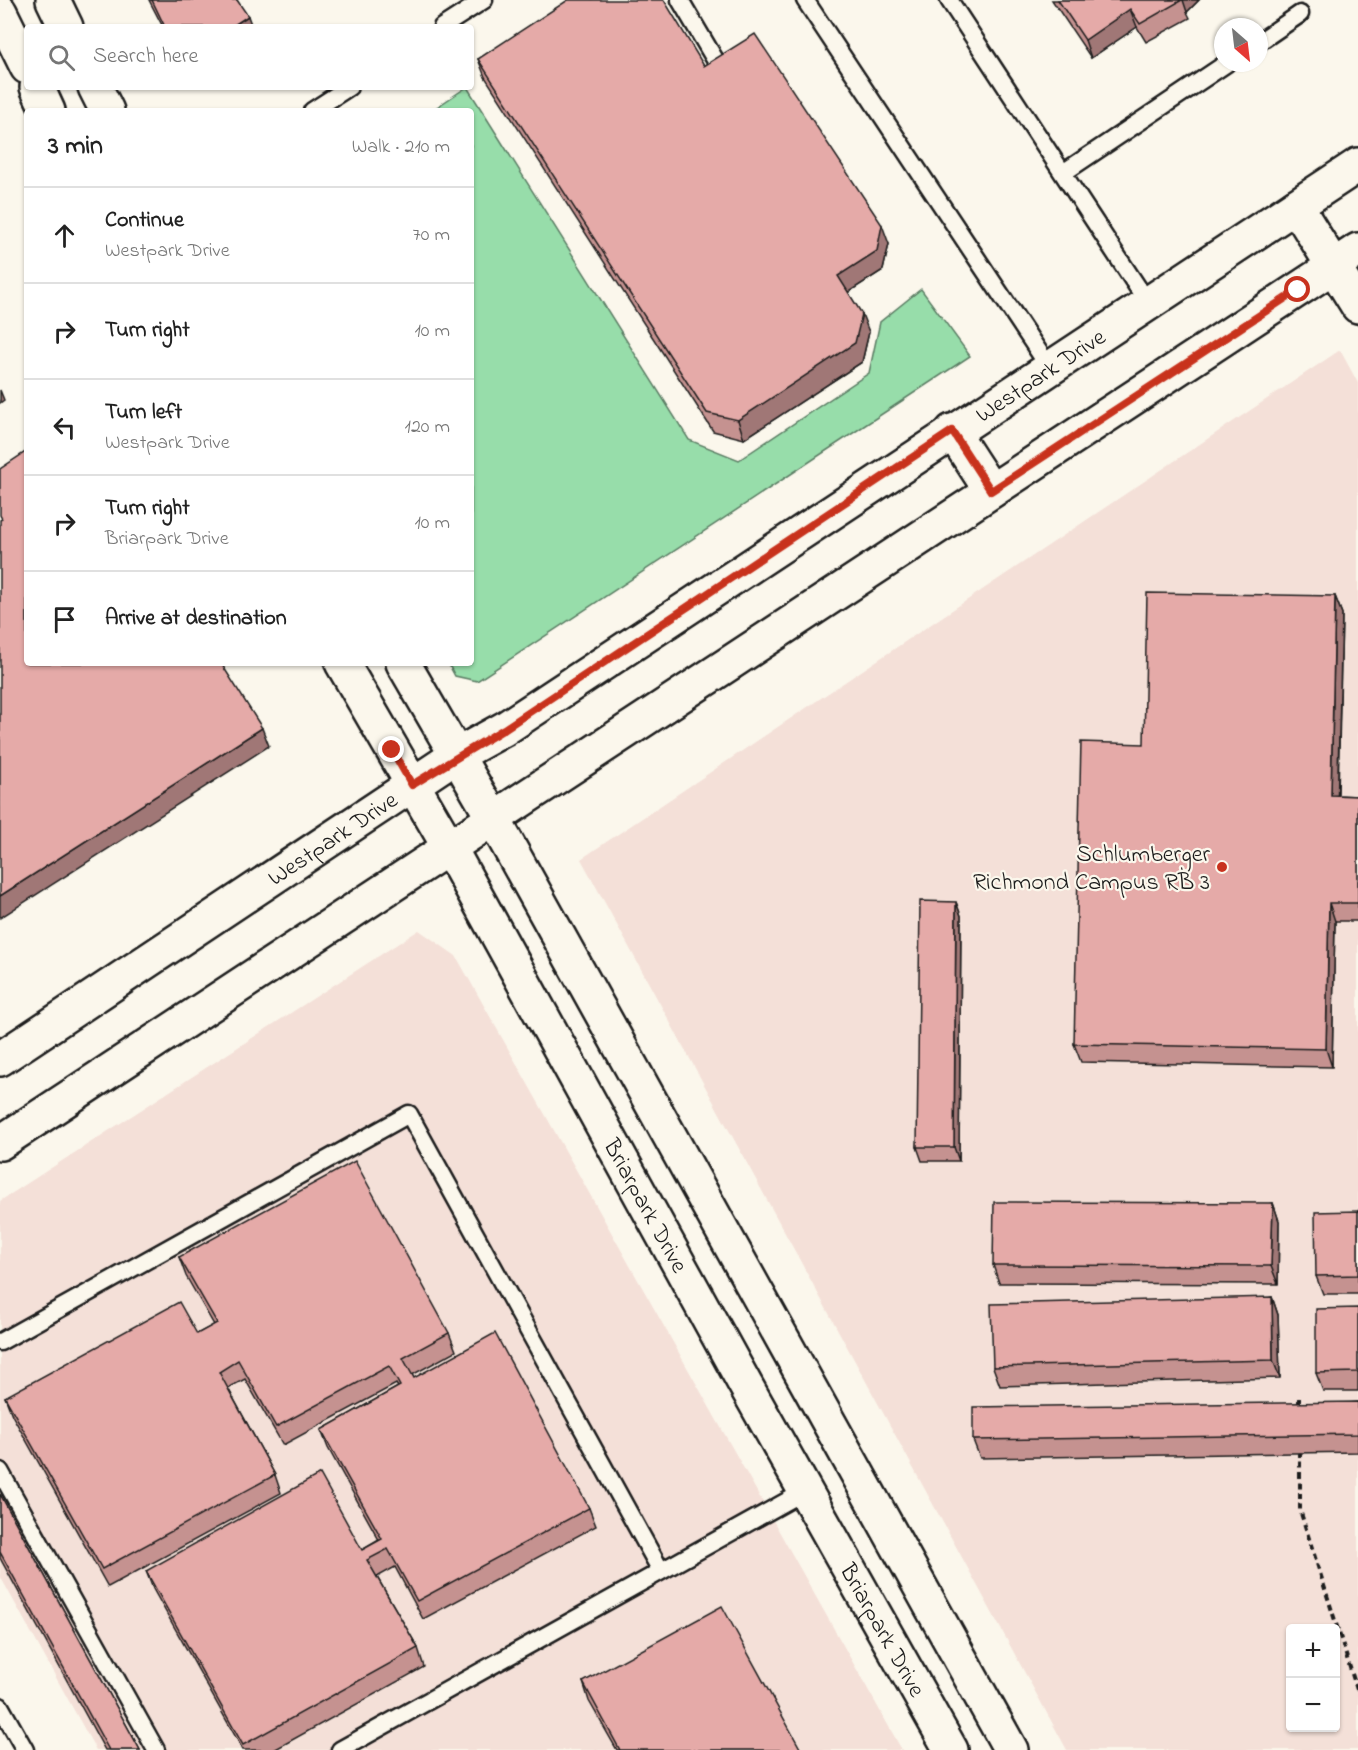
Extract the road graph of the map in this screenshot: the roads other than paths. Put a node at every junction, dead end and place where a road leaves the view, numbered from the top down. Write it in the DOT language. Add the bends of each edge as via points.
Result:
graph roads {
  1 [pos="53,0"];
  2 [pos="484,0"];
  3 [pos="680,0"];
  4 [pos="805,0"];
  5 [pos="949,0"];
  6 [pos="0,12"];
  7 [pos="1300,14"];
  8 [pos="65,24"];
  9 [pos="447,24"];
  10 [pos="1268,36"];
  11 [pos="24,61"];
  12 [pos="720,68"];
  13 [pos="1214,72"];
  14 [pos="38,90"];
  15 [pos="96,90"];
  16 [pos="344,90"];
  17 [pos="47,108"];
  18 [pos="106,108"];
  19 [pos="317,108"];
  20 [pos="1358,165"];
  21 [pos="1063,173"];
  22 [pos="1296,206"];
  23 [pos="1346,258"];
  24 [pos="1148,303"];
  25 [pos="1358,306"];
  26 [pos="1049,367"];
  27 [pos="952,431"];
  28 [pos="991,491"];
  29 [pos="344,666"];
  30 [pos="405,666"];
  31 [pos="457,755"];
  32 [pos="412,785"];
  33 [pos="493,818"];
  34 [pos="448,847"];
  35 [pos="0,1059"];
  36 [pos="0,1143"];
  37 [pos="0,1342"];
  38 [pos="0,1471"];
  39 [pos="807,1490"];
  40 [pos="661,1571"];
  41 [pos="0,1706"];
  42 [pos="25,1750"];
  43 [pos="156,1750"];
  44 [pos="340,1750"];
  45 [pos="951,1750"];
  46 [pos="1011,1750"];
  1 -- 8 [label="main road"];
  2 -- 9 [label="lane"];
  3 -- 12 [label="lane"];
  4 -- 26 [label="lane"];
  5 -- 21 [label="lane"];
  6 -- 11 [label="main road"];
  7 -- 10 [label="lane"];
  13 -- 21 [label="lane"];
  14 -- 17 [label="main road"];
  15 -- 18 [label="main road"];
  16 -- 19 [label="lane"];
  20 -- 22 [label="main road, Westpark Drive"];
  21 -- 24 [label="lane"];
  22 -- 23 [label="main road"];
  22 -- 24 [label="main road, Westpark Drive"];
  23 -- 25 [label="main road"];
  23 -- 28 [label="main road"];
  24 -- 26 [label="main road, Westpark Drive"];
  26 -- 27 [label="main road, Westpark Drive"];
  27 -- 28 [label="main road"];
  27 -- 31 [label="main road, Westpark Drive" via="504,729"];
  28 -- 33 [label="main road"];
  29 -- 32 [label="main road, Briarpark Drive"];
  30 -- 31 [label="main road"];
  31 -- 32 [label="main road, Westpark Drive"];
  31 -- 33 [label="main road"];
  32 -- 34 [label="main road, Briarpark Drive"];
  32 -- 35 [label="main road, Westpark Drive"];
  33 -- 34 [label="main road"];
  33 -- 46 [label="main road"];
  34 -- 36 [label="main road"];
  34 -- 39 [label="main road, Briarpark Drive"];
  37 -- 40 [label="lane" via="409,1114"];
  38 -- 43 [label="lane"];
  39 -- 40 [label="lane"];
  39 -- 45 [label="main road, Briarpark Drive"];
  40 -- 44 [label="lane"];
  41 -- 42 [label="lane"];
}
